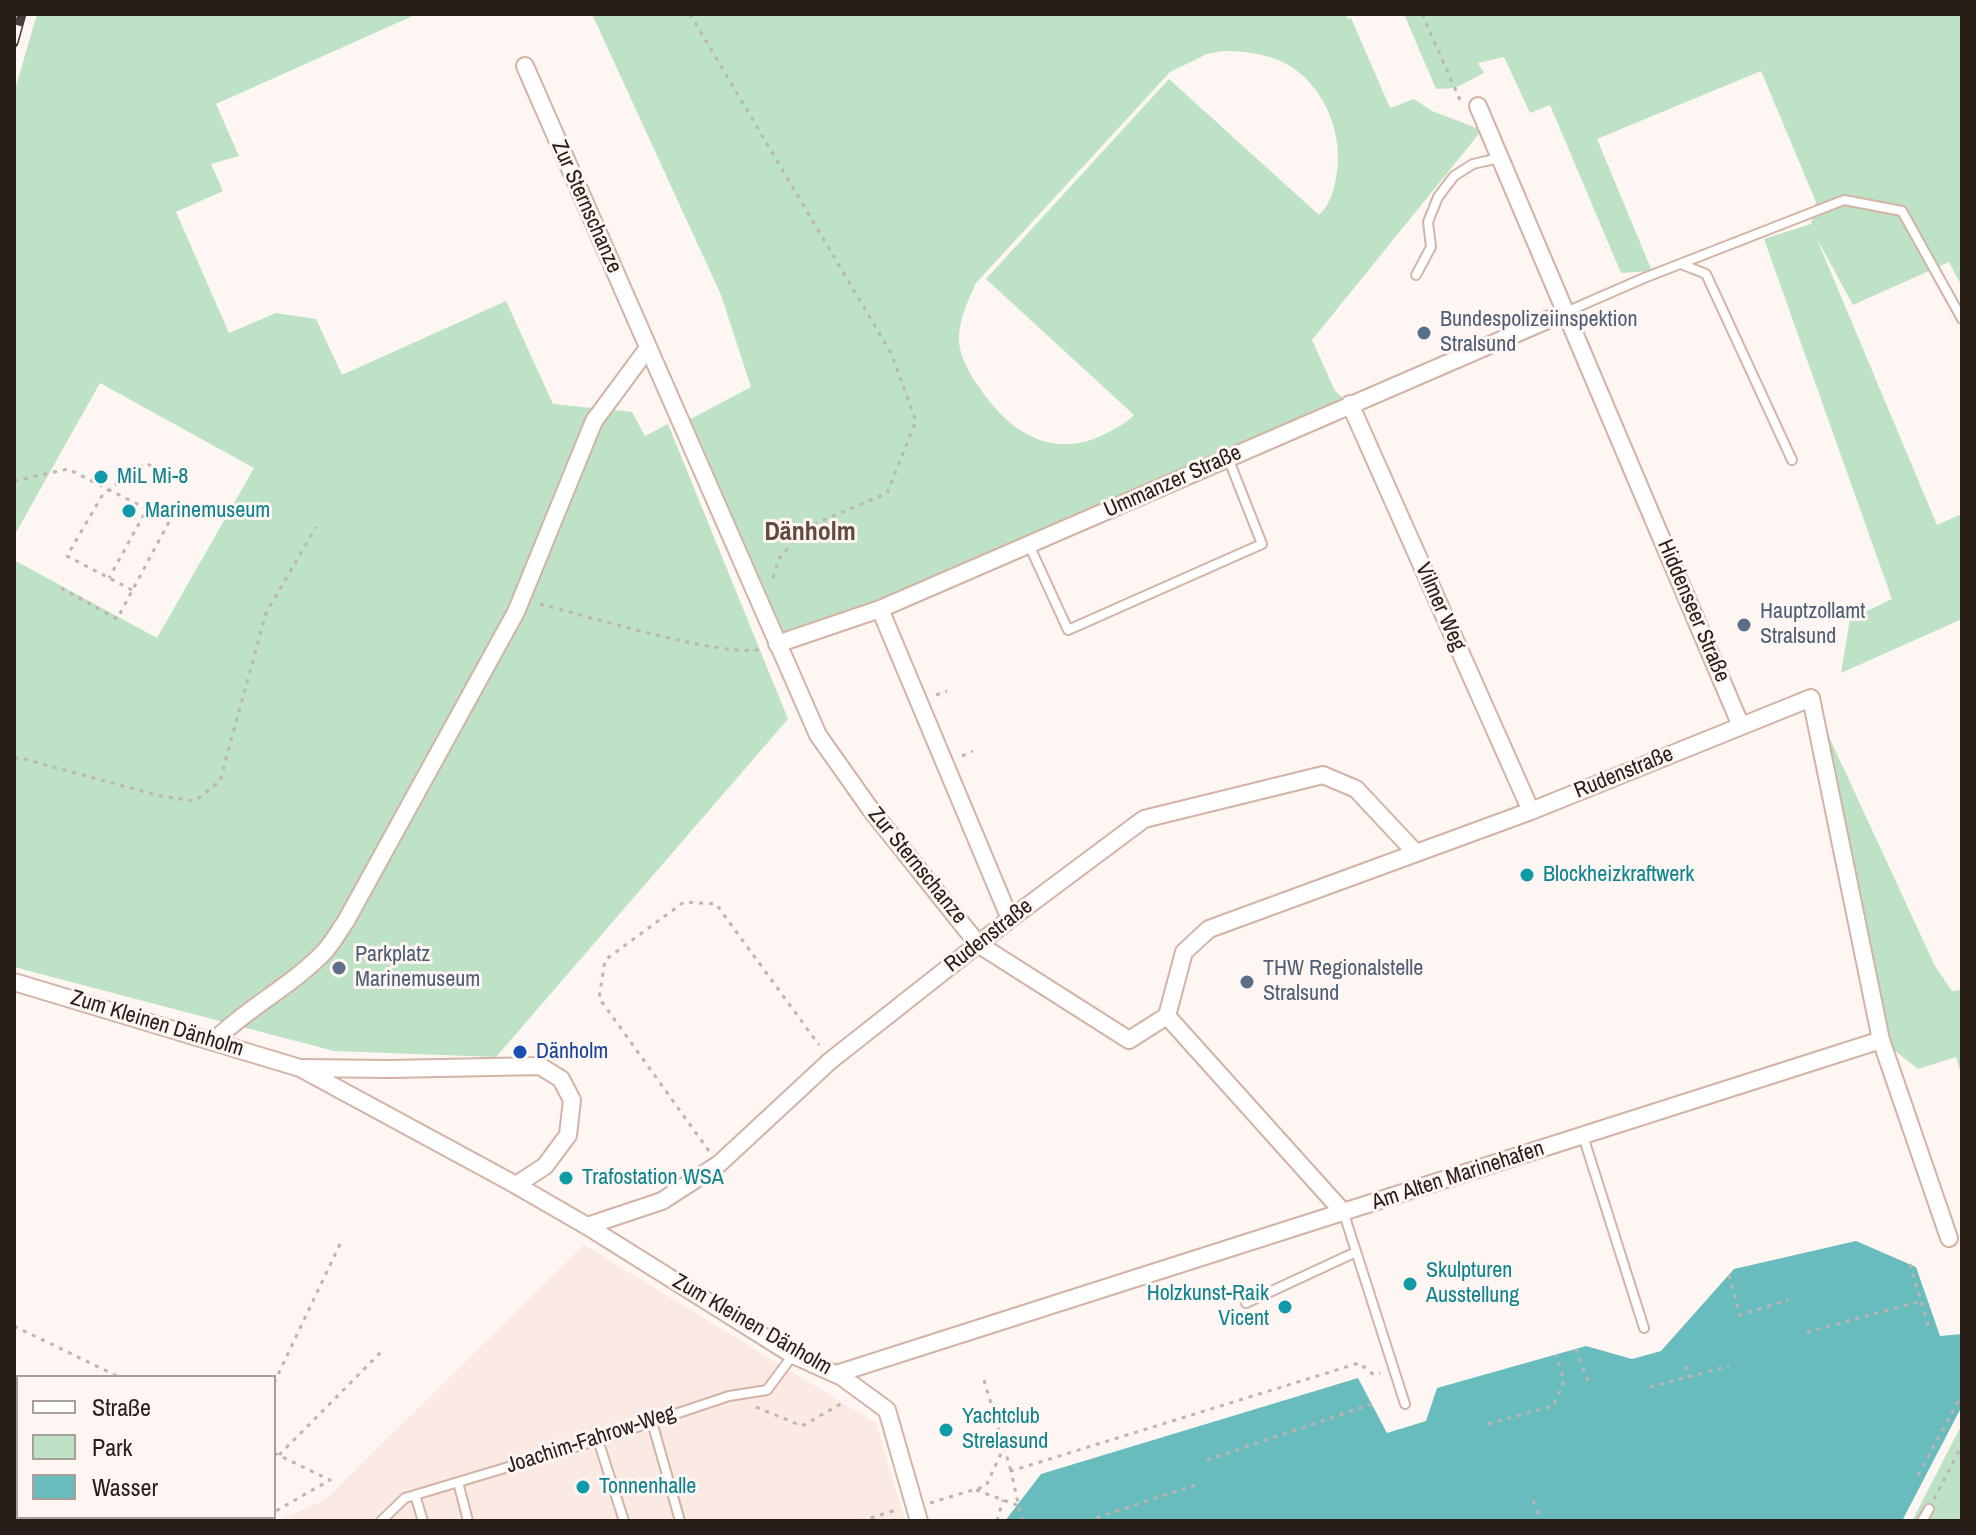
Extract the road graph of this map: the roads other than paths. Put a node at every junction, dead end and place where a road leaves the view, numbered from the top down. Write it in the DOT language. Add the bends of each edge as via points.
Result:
graph roads {
  1 [pos="525,66"];
  2 [pos="1478,106"];
  3 [pos="1500,158"];
  4 [pos="1680,264"];
  5 [pos="1416,275"];
  6 [pos="1566,312"];
  7 [pos="1962,319"];
  8 [pos="648,348"];
  9 [pos="1350,404"];
  10 [pos="1228,458"];
  11 [pos="1792,460"];
  12 [pos="1029,545"];
  13 [pos="880,609"];
  14 [pos="777,644"];
  15 [pos="1741,726"];
  16 [pos="1531,811"];
  17 [pos="1415,852"];
  18 [pos="1010,919"];
  19 [pos="978,944"];
  20 [pos="14,982"];
  21 [pos="1167,1016"];
  22 [pos="1881,1040"];
  23 [pos="214,1041"];
  24 [pos="300,1068"];
  25 [pos="1583,1136"];
  26 [pos="516,1185"];
  27 [pos="1344,1213"];
  28 [pos="587,1226"];
  29 [pos="1949,1238"];
  30 [pos="1356,1252"];
  31 [pos="1246,1303"];
  32 [pos="1644,1328"];
  33 [pos="793,1355"];
  34 [pos="836,1374"];
  35 [pos="1405,1404"];
  36 [pos="652,1422"];
  37 [pos="598,1440"];
  38 [pos="458,1482"];
  39 [pos="415,1495"];
  40 [pos="1929,1509"];
  41 [pos="917,1514"];
  42 [pos="381,1521"];
  43 [pos="423,1521"];
  44 [pos="468,1521"];
  45 [pos="624,1521"];
  46 [pos="680,1521"];
  47 [pos="1922,1521"];
  1 -- 8 [label="street, Zur Sternschanze"];
  2 -- 3 [label="street, Hiddenseer Straße"];
  3 -- 5 [label="lane" via="1473,164 1454,176 1438,197 1428,222 1431,247"];
  3 -- 6 [label="street, Hiddenseer Straße"];
  4 -- 6 [label="lane"];
  4 -- 7 [label="lane" via="1844,200 1902,211"];
  4 -- 11 [label="lane" via="1706,274"];
  6 -- 9 [label="street, Ummanzer Straße"];
  6 -- 15 [label="street, Hiddenseer Straße"];
  8 -- 14 [label="street, Zur Sternschanze"];
  8 -- 23 [label="street" via="594,421 521,599 346,921 326,950 293,981"];
  9 -- 10 [label="street, Ummanzer Straße"];
  9 -- 16 [label="street, Vilmer Weg"];
  10 -- 12 [label="street, Ummanzer Straße"];
  10 -- 12 [label="lane" via="1262,544 1068,630"];
  12 -- 13 [label="street, Ummanzer Straße"];
  13 -- 14 [label="street, Ummanzer Straße"];
  13 -- 18 [label="street, Zur Sternschanze"];
  14 -- 19 [label="street, Zur Sternschanze" via="818,735"];
  15 -- 16 [label="street, Rudenstraße"];
  15 -- 22 [label="street" via="1811,698"];
  16 -- 17 [label="street, Rudenstraße"];
  17 -- 18 [label="street, Rudenstraße" via="1356,789 1323,775 1144,819"];
  17 -- 21 [label="street, Rudenstraße" via="1209,929 1184,952"];
  18 -- 19 [label="street, Rudenstraße"];
  19 -- 21 [label="street, Zur Sternschanze" via="1129,1040"];
  19 -- 28 [label="street, Rudenstraße" via="830,1061 719,1164 662,1201"];
  20 -- 23 [label="street, Zum Kleinen Dänholm"];
  21 -- 27 [label="street"];
  22 -- 25 [label="street, Am Alten Marinehafen"];
  22 -- 29 [label="street"];
  23 -- 24 [label="street, Zum Kleinen Dänholm"];
  24 -- 26 [label="street, Zum Kleinen Dänholm"];
  24 -- 26 [label="street, Zum Kleinen Dänholm" via="540,1066 561,1079 572,1100 568,1135 545,1166"];
  25 -- 27 [label="street, Am Alten Marinehafen"];
  25 -- 32 [label="lane"];
  26 -- 28 [label="street, Zum Kleinen Dänholm"];
  27 -- 30 [label="lane"];
  27 -- 34 [label="street, Am Alten Marinehafen"];
  28 -- 33 [label="street, Zum Kleinen Dänholm"];
  30 -- 31 [label="lane"];
  30 -- 35 [label="lane"];
  33 -- 34 [label="street, Zum Kleinen Dänholm"];
  33 -- 36 [label="lane, Joachim-Fahrow-Weg" via="767,1390 729,1396"];
  34 -- 41 [label="street, Zum Kleinen Dänholm" via="887,1410"];
  36 -- 37 [label="lane, Joachim-Fahrow-Weg"];
  36 -- 46 [label="lane"];
  37 -- 38 [label="lane, Joachim-Fahrow-Weg"];
  37 -- 45 [label="lane"];
  38 -- 39 [label="lane, Joachim-Fahrow-Weg"];
  38 -- 44 [label="lane"];
  39 -- 42 [label="lane, Joachim-Fahrow-Weg"];
  39 -- 43 [label="lane"];
  40 -- 47 [label="lane"];
}
